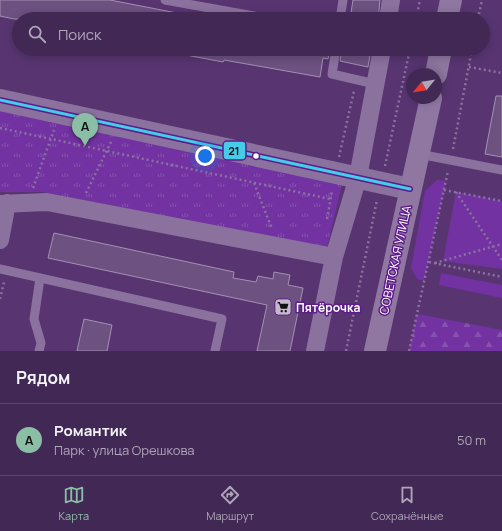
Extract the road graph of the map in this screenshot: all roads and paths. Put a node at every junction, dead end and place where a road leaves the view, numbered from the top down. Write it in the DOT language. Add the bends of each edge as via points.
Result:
graph roads {
  1 [pos="165,0"];
  2 [pos="343,0"];
  3 [pos="391,0"];
  4 [pos="420,0"];
  5 [pos="451,0"];
  6 [pos="482,0"];
  7 [pos="232,12"];
  8 [pos="341,12"];
  9 [pos="389,12"];
  10 [pos="417,12"];
  11 [pos="448,12"];
  12 [pos="479,12"];
  13 [pos="335,56"];
  14 [pos="381,56"];
  15 [pos="408,56"];
  16 [pos="440,56"];
  17 [pos="471,56"];
  18 [pos="469,67"];
  19 [pos="437,68"];
  20 [pos="502,73"];
  21 [pos="375,84"];
  22 [pos="0,100"];
  23 [pos="430,104"];
  24 [pos="59,112"];
  25 [pos="120,126"];
  26 [pos="0,128"];
  27 [pos="51,139"];
  28 [pos="107,151"];
  29 [pos="419,154"];
  30 [pos="451,160"];
  31 [pos="502,170"];
  32 [pos="336,172"];
  33 [pos="358,177"];
  34 [pos="254,183"];
  35 [pos="381,183"];
  36 [pos="410,189"];
  37 [pos="444,190"];
  38 [pos="456,192"];
  39 [pos="330,199"];
  40 [pos="502,201"];
  41 [pos="28,202"];
  42 [pos="4,203"];
  43 [pos="79,208"];
  44 [pos="326,220"];
  45 [pos="0,240"];
  46 [pos="502,244"];
  47 [pos="280,247"];
  48 [pos="492,247"];
  49 [pos="334,257"];
  50 [pos="502,260"];
  51 [pos="429,262"];
  52 [pos="434,263"];
  53 [pos="3,270"];
  54 [pos="502,277"];
  55 [pos="40,278"];
  56 [pos="0,299"];
  57 [pos="39,351"];
  58 [pos="215,351"];
  59 [pos="315,351"];
  60 [pos="346,351"];
  61 [pos="375,351"];
  62 [pos="409,351"];
  1 -- 7 [label="lane"];
  2 -- 8 [label="lane"];
  3 -- 9 [label="street"];
  4 -- 10 [label="path"];
  5 -- 11 [label="main road"];
  6 -- 12 [label="path"];
  13 -- 21 [label="lane" via="332,74"];
  14 -- 21 [label="street"];
  15 -- 35 [label="path"];
  16 -- 19 [label="main road"];
  17 -- 18 [label="path"];
  18 -- 20 [label="path"];
  18 -- 30 [label="path"];
  21 -- 33 [label="street"];
  22 -- 24 [label="street"];
  23 -- 29 [label="main road, СОВЕТСКАЯ УЛИЦА"];
  24 -- 25 [label="street"];
  24 -- 27 [label="path"];
  25 -- 28 [label="path"];
  25 -- 32 [label="street"];
  26 -- 27 [label="path"];
  27 -- 28 [label="path"];
  27 -- 41 [label="path"];
  28 -- 34 [label="path"];
  28 -- 43 [label="path"];
  29 -- 30 [label="lane"];
  29 -- 36 [label="main road, СОВЕТСКАЯ УЛИЦА"];
  30 -- 31 [label="lane"];
  30 -- 37 [label="path"];
  32 -- 33 [label="street"];
  32 -- 39 [label="path"];
  33 -- 35 [label="street"];
  33 -- 49 [label="street"];
  34 -- 39 [label="path"];
  34 -- 47 [label="path"];
  35 -- 36 [label="street"];
  35 -- 60 [label="path"];
  36 -- 61 [label="main road, СОВЕТСКАЯ УЛИЦА"];
  37 -- 38 [label="path"];
  37 -- 51 [label="path"];
  38 -- 40 [label="path"];
  38 -- 48 [label="path"];
  39 -- 44 [label="path"];
  41 -- 42 [label="street"];
  41 -- 43 [label="street" via="47,202"];
  42 -- 45 [label="street"];
  43 -- 47 [label="street"];
  46 -- 48 [label="path"];
  47 -- 49 [label="street"];
  48 -- 50 [label="path"];
  48 -- 52 [label="path"];
  49 -- 59 [label="street"];
  51 -- 52 [label="path"];
  51 -- 62 [label="path"];
  52 -- 54 [label="path"];
  53 -- 55 [label="lane"];
  53 -- 56 [label="path"];
  55 -- 57 [label="lane" via="34,319 41,343"];
  55 -- 58 [label="lane" via="222,319"];
}
